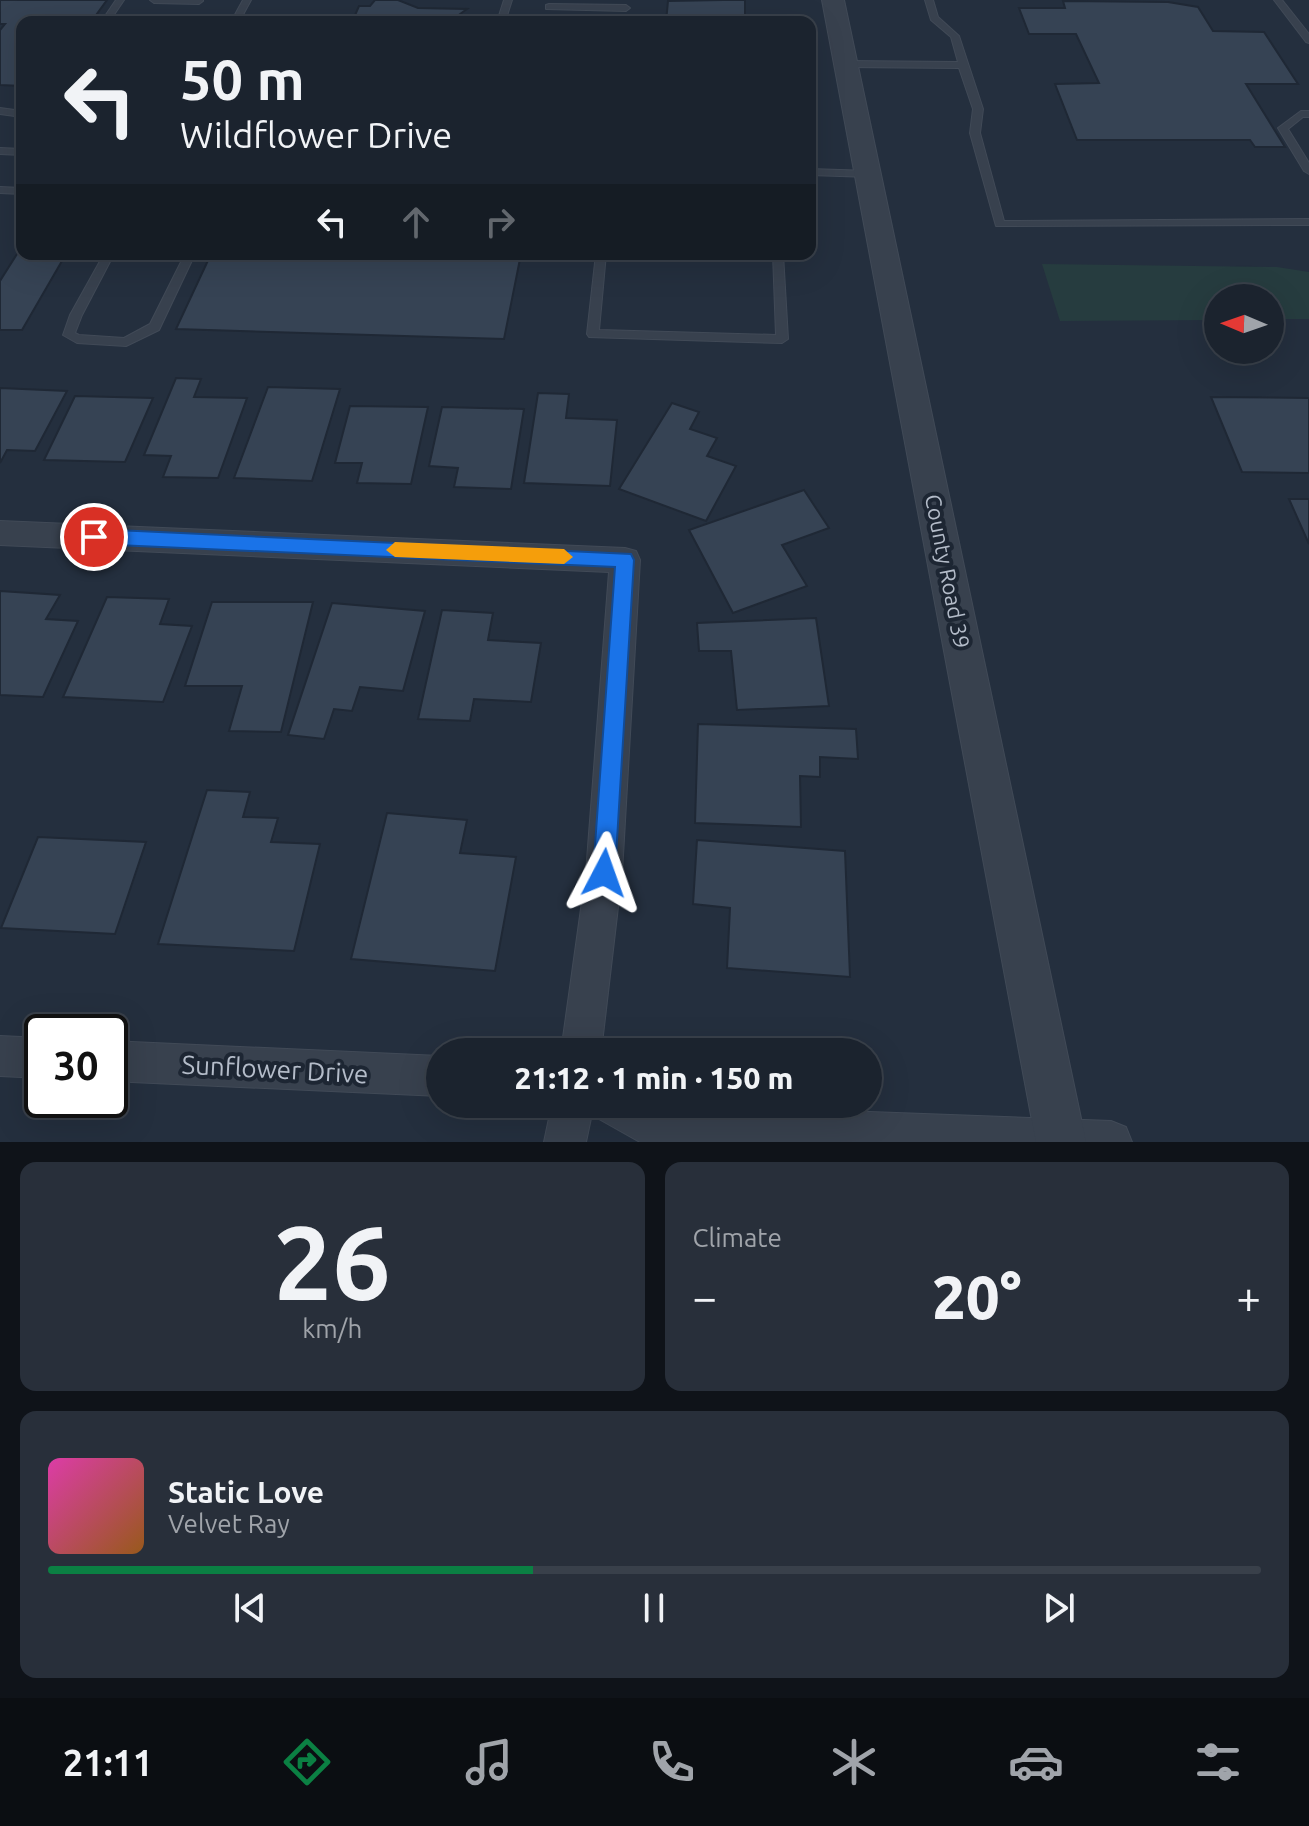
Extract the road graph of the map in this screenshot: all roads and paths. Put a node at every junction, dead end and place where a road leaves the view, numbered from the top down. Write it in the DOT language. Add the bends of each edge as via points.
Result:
graph roads {
  1 [pos="154,0"];
  2 [pos="833,0"];
  3 [pos="929,0"];
  4 [pos="1278,0"];
  5 [pos="199,1"];
  6 [pos="627,4"];
  7 [pos="549,7"];
  8 [pos="1309,40"];
  9 [pos="845,64"];
  10 [pos="963,65"];
  11 [pos="1309,114"];
  12 [pos="1309,171"];
  13 [pos="816,172"];
  14 [pos="870,174"];
  15 [pos="1309,222"];
  16 [pos="106,260"];
  17 [pos="187,260"];
  18 [pos="600,260"];
  19 [pos="778,260"];
  20 [pos="0,533"];
  21 [pos="583,1038"];
  22 [pos="0,1056"];
  23 [pos="24,1057"];
  24 [pos="128,1062"];
  25 [pos="426,1075"];
  26 [pos="570,1118"];
  27 [pos="637,1118"];
  28 [pos="1060,1140"];
  29 [pos="565,1142"];
  30 [pos="1111,1142"];
  1 -- 5 [label="lane"];
  2 -- 9 [label="street, County Road 39"];
  3 -- 10 [label="lane" via="934,18 955,36"];
  4 -- 8 [label="lane"];
  6 -- 7 [label="lane"];
  9 -- 10 [label="lane"];
  9 -- 14 [label="street, County Road 39"];
  10 -- 15 [label="lane" via="978,109 975,133 1000,224"];
  11 -- 12 [label="lane" via="1283,128"];
  13 -- 14 [label="lane"];
  14 -- 28 [label="street, County Road 39"];
  16 -- 17 [label="lane" via="76,315 69,335 77,339 126,342 155,327"];
  18 -- 19 [label="lane" via="593,334 782,339"];
  20 -- 21 [label="street" via="625,560 604,873"];
  22 -- 23 [label="street"];
  24 -- 25 [label="street, Sunflower Drive"];
  26 -- 29 [label="street"];
  27 -- 28 [label="street" via="649,1125"];
  28 -- 30 [label="street"];
}
